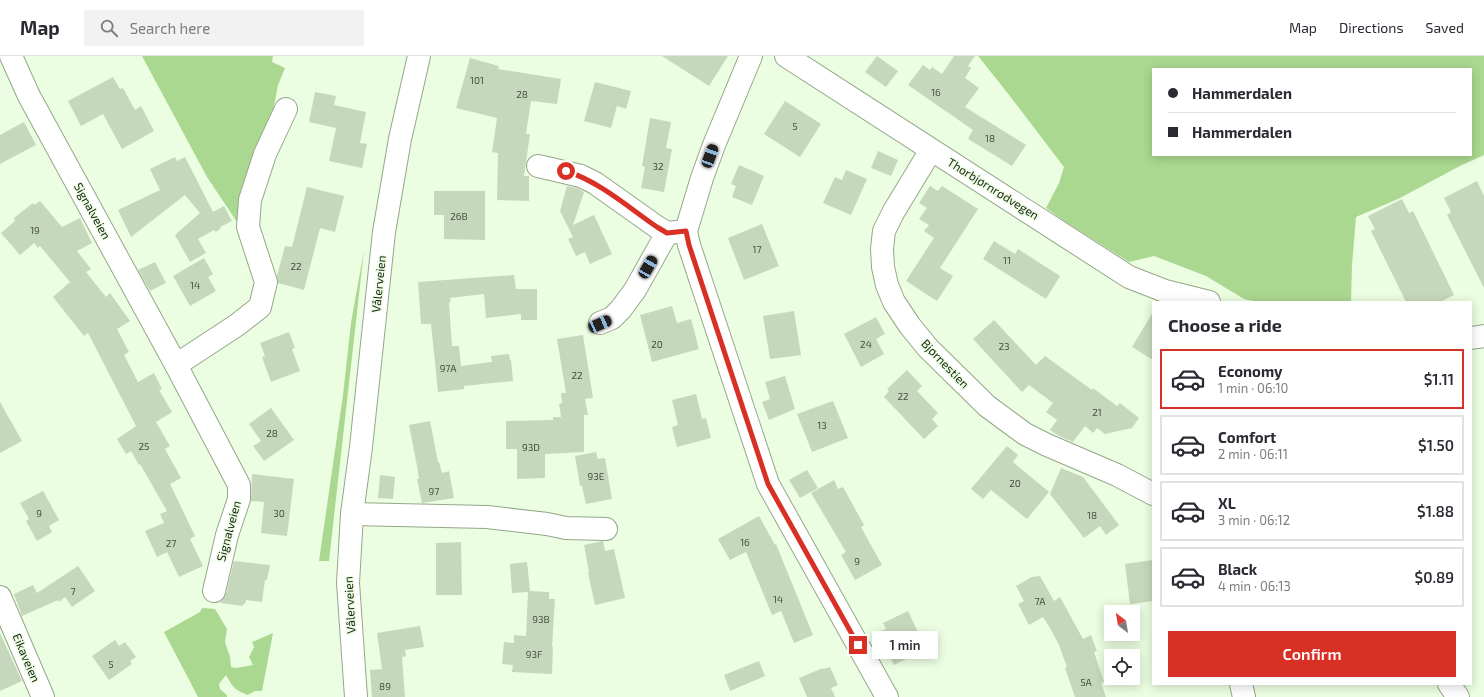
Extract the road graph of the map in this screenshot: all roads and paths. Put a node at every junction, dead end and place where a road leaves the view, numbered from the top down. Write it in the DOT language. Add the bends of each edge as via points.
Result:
graph roads {
  1 [pos="11,56"];
  2 [pos="419,56"];
  3 [pos="752,56"];
  4 [pos="786,56"];
  5 [pos="286,109"];
  6 [pos="931,150"];
  7 [pos="538,166"];
  8 [pos="677,232"];
  9 [pos="1205,301"];
  10 [pos="600,324"];
  11 [pos="1484,336"];
  12 [pos="1472,338"];
  13 [pos="176,365"];
  14 [pos="1152,493"];
  15 [pos="352,514"];
  16 [pos="606,529"];
  17 [pos="214,591"];
  18 [pos="0,597"];
  19 [pos="1241,685"];
  20 [pos="1450,685"];
  21 [pos="43,697"];
  22 [pos="356,697"];
  23 [pos="887,697"];
  24 [pos="1244,697"];
  25 [pos="1458,697"];
  1 -- 13 [label="street, Signalveien" via="33,103"];
  2 -- 15 [label="street, Vålerveien" via="400,138 384,232"];
  3 -- 8 [label="street"];
  4 -- 6 [label="street, Thorbjørnrødvegen"];
  5 -- 13 [label="street" via="264,154 250,200 248,227 266,282 260,307"];
  6 -- 9 [label="street, Thorbjørnrødvegen" via="1129,277 1165,291"];
  6 -- 14 [label="street, Bjørnestien" via="884,232 883,267 894,302 928,348 987,406 1025,434"];
  7 -- 8 [label="street" via="581,176 657,227"];
  8 -- 10 [label="street" via="621,309 612,318"];
  8 -- 23 [label="street" via="689,245 768,484"];
  11 -- 12 [label="street"];
  13 -- 17 [label="street, Signalveien" via="239,485 239,499 225,541"];
  15 -- 16 [label="street" via="487,517 566,528"];
  15 -- 22 [label="street, Vålerveien" via="348,583"];
  18 -- 21 [label="street, Eikaveien"];
  19 -- 24 [label="street"];
  20 -- 25 [label="street"];
}
